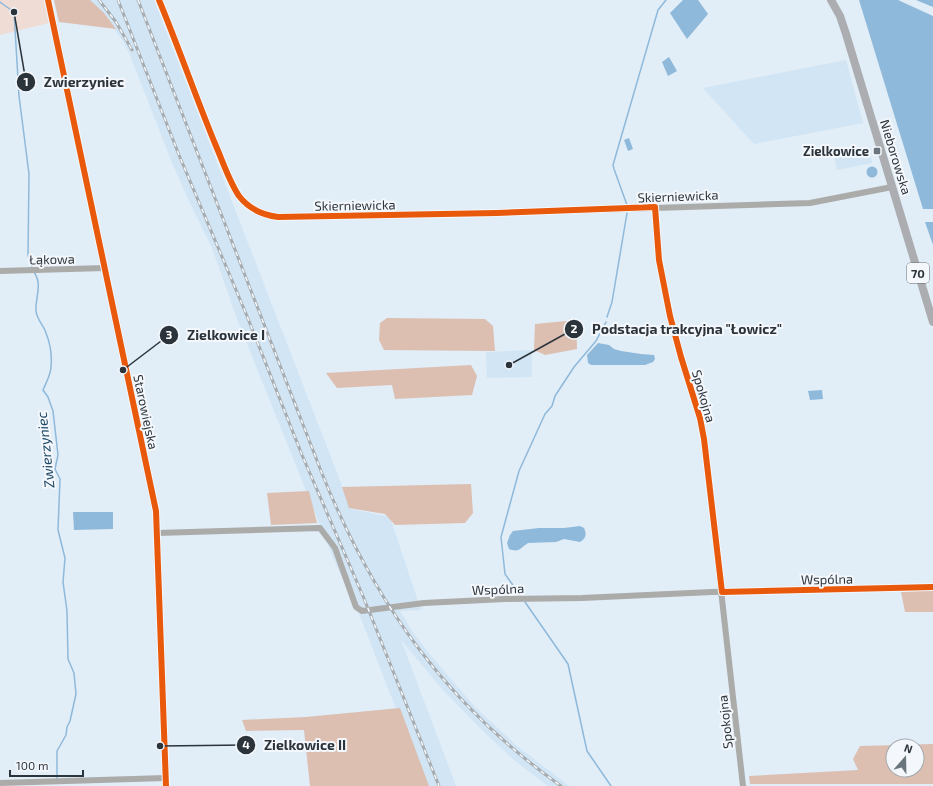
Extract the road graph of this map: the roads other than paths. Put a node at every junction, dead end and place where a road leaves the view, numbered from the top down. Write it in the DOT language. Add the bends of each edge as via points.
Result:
graph roads {
  1 [pos="48,0"];
  2 [pos="160,0"];
  3 [pos="831,0"];
  4 [pos="892,187"];
  5 [pos="656,208"];
  6 [pos="105,268"];
  7 [pos="0,272"];
  8 [pos="933,322"];
  9 [pos="157,533"];
  10 [pos="933,587"];
  11 [pos="722,592"];
  12 [pos="166,778"];
  13 [pos="0,783"];
  14 [pos="166,786"];
  15 [pos="743,786"];
  1 -- 6 [label="street, Starowiejska"];
  2 -- 5 [label="street, Skierniewicka" via="233,185 246,204 255,210 278,217"];
  3 -- 4 [label="main road, Nieborowska / 70" via="846,34"];
  4 -- 5 [label="street, Skierniewicka" via="810,203"];
  4 -- 8 [label="main road, Nieborowska / 70"];
  5 -- 11 [label="street, Spokojna" via="659,260 670,316 704,439"];
  6 -- 7 [label="street, Łąkowa"];
  6 -- 9 [label="street, Starowiejska" via="152,489"];
  9 -- 11 [label="street, Wspólna" via="320,528 336,548 356,607 364,611 424,603"];
  9 -- 12 [label="street, Starowiejska"];
  10 -- 11 [label="street, Wspólna"];
  11 -- 15 [label="street, Spokojna"];
  12 -- 13 [label="street"];
  12 -- 14 [label="street, Starowiejska"];
}
